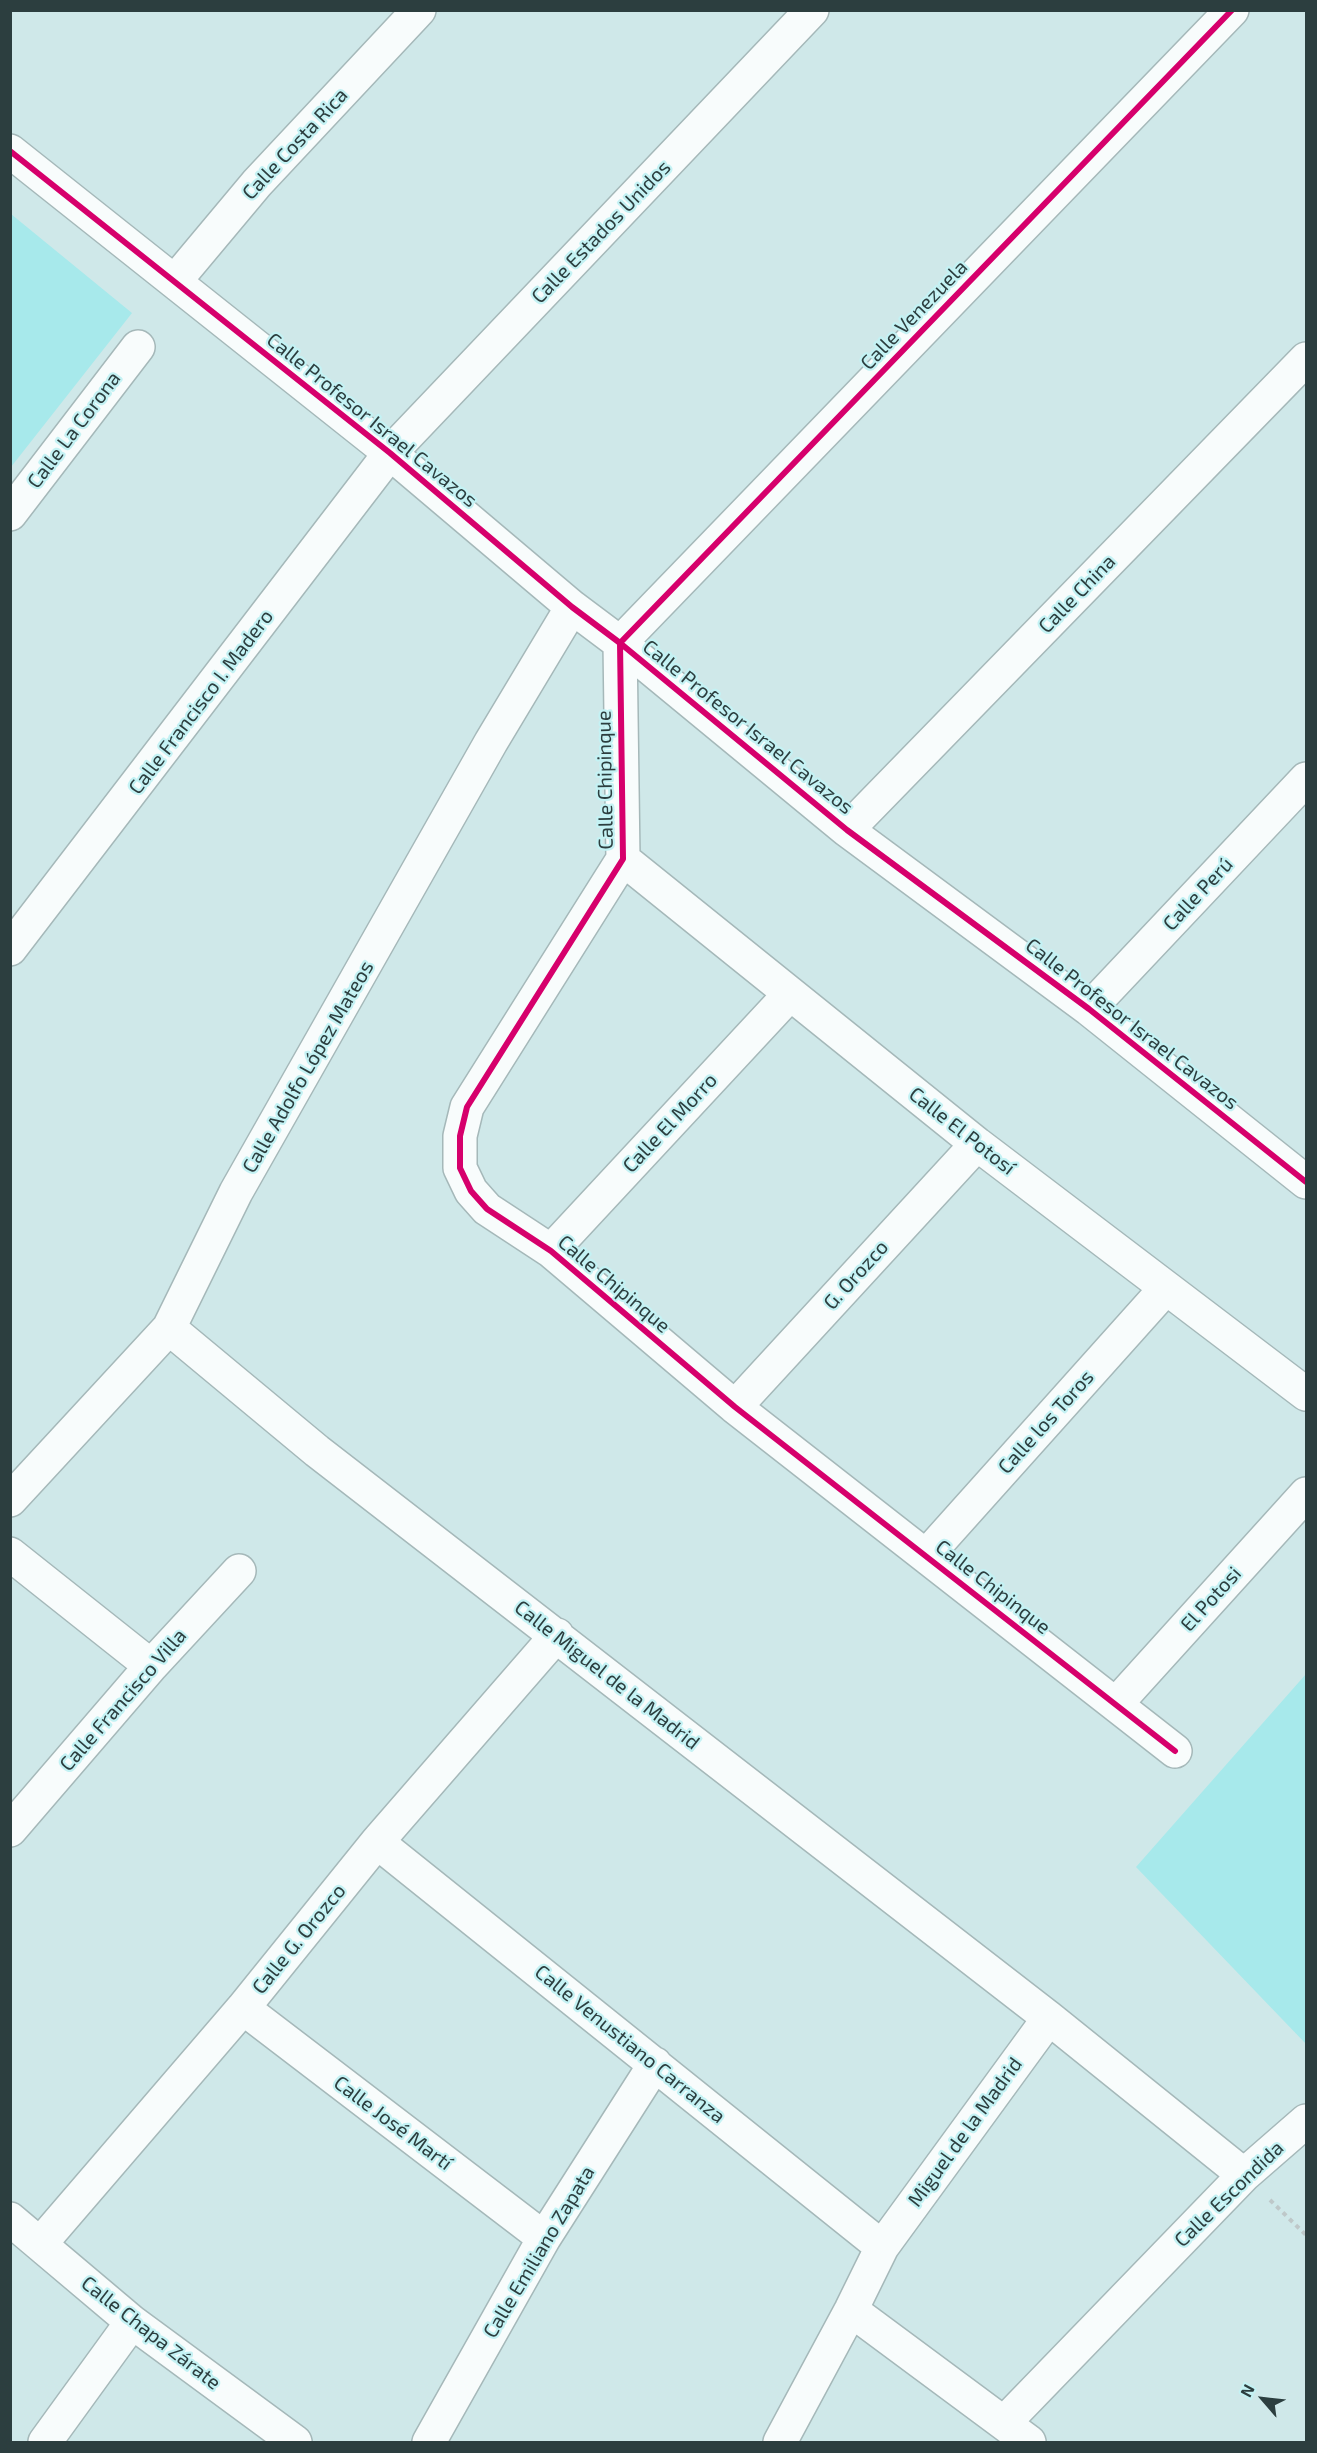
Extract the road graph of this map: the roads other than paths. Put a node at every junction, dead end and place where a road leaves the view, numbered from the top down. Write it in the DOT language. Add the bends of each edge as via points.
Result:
graph roads {
  1 [pos="419,10"];
  2 [pos="812,10"];
  3 [pos="1232,10"];
  4 [pos="10,150"];
  5 [pos="175,280"];
  6 [pos="138,347"];
  7 [pos="1306,359"];
  8 [pos="390,453"];
  9 [pos="10,514"];
  10 [pos="572,607"];
  11 [pos="620,643"];
  12 [pos="1306,779"];
  13 [pos="847,830"];
  14 [pos="623,859"];
  15 [pos="10,950"];
  16 [pos="790,994"];
  17 [pos="1089,1009"];
  18 [pos="976,1144"];
  19 [pos="1306,1182"];
  20 [pos="551,1251"];
  21 [pos="1166,1288"];
  22 [pos="168,1328"];
  23 [pos="1306,1394"];
  24 [pos="735,1407"];
  25 [pos="1306,1494"];
  26 [pos="10,1500"];
  27 [pos="10,1554"];
  28 [pos="926,1556"];
  29 [pos="239,1571"];
  30 [pos="557,1635"];
  31 [pos="151,1666"];
  32 [pos="1116,1704"];
  33 [pos="1175,1751"];
  34 [pos="10,1830"];
  35 [pos="377,1842"];
  36 [pos="243,2008"];
  37 [pos="1049,2018"];
  38 [pos="655,2064"];
  39 [pos="1306,2121"];
  40 [pos="1244,2175"];
  41 [pos="10,2219"];
  42 [pos="544,2238"];
  43 [pos="41,2243"];
  44 [pos="882,2247"];
  45 [pos="851,2310"];
  46 [pos="132,2322"];
  47 [pos="1017,2433"];
  48 [pos="45,2442"];
  49 [pos="295,2442"];
  50 [pos="429,2442"];
  51 [pos="780,2442"];
  1 -- 5 [label="street, Calle Costa Rica" via="257,183"];
  2 -- 8 [label="street, Calle Estados Unidos"];
  3 -- 11 [label="street, Calle Venezuela"];
  4 -- 5 [label="street, Calle Profesor Israel Cavazos"];
  5 -- 8 [label="street, Calle Profesor Israel Cavazos"];
  6 -- 9 [label="street, Calle La Corona"];
  7 -- 13 [label="street, Calle China"];
  8 -- 10 [label="street, Calle Profesor Israel Cavazos"];
  8 -- 15 [label="street, Calle Francisco I. Madero"];
  10 -- 11 [label="street, Calle Profesor Israel Cavazos"];
  10 -- 22 [label="street, Calle Adolfo López Mateos" via="491,742 236,1192"];
  11 -- 13 [label="street, Calle Profesor Israel Cavazos"];
  11 -- 14 [label="street, Calle Chipinque"];
  12 -- 17 [label="street, Calle Perú"];
  13 -- 17 [label="street, Calle Profesor Israel Cavazos"];
  14 -- 16 [label="street, Calle El Potosí"];
  14 -- 20 [label="street, Calle Chipinque" via="468,1107 460,1136 460,1168 471,1191 487,1209"];
  16 -- 18 [label="street, Calle El Potosí"];
  16 -- 20 [label="street, Calle El Morro"];
  17 -- 19 [label="street, Calle Profesor Israel Cavazos"];
  18 -- 21 [label="street, Calle El Potosí"];
  18 -- 24 [label="street, G. Orozco"];
  20 -- 24 [label="street, Calle Chipinque"];
  21 -- 23 [label="street, Calle El Potosí"];
  21 -- 28 [label="street, Calle los Toros"];
  22 -- 26 [label="street, Calle Adolfo López Mateos"];
  22 -- 30 [label="street, Calle Miguel de la Madrid" via="317,1451"];
  24 -- 28 [label="street, Calle Chipinque"];
  25 -- 32 [label="street, El Potosi"];
  27 -- 31 [label="street"];
  28 -- 32 [label="street, Calle Chipinque"];
  29 -- 31 [label="street, Calle Francisco Villa"];
  30 -- 35 [label="street, Calle G. Orozco"];
  30 -- 37 [label="street, Calle Miguel de la Madrid"];
  31 -- 34 [label="street, Calle Francisco Villa"];
  32 -- 33 [label="street, Calle Chipinque"];
  35 -- 36 [label="street, Calle G. Orozco"];
  35 -- 38 [label="street, Calle Venustiano Carranza"];
  36 -- 42 [label="street, Calle José Martí"];
  36 -- 43 [label="street, Calle G. Orozco"];
  37 -- 40 [label="street, Calle Miguel de la Madrid"];
  37 -- 44 [label="street, Miguel de la Madrid"];
  38 -- 42 [label="street, Calle Emiliano Zapata"];
  38 -- 44 [label="street, Calle Venustiano Carranza"];
  39 -- 40 [label="street, Calle Escondida"];
  40 -- 47 [label="street, Calle Escondida" via="1152,2269"];
  41 -- 43 [label="street, Calle Chapa Zárate"];
  42 -- 50 [label="street, Calle Emiliano Zapata"];
  43 -- 46 [label="street, Calle Chapa Zárate"];
  44 -- 45 [label="street, Miguel de la Madrid"];
  45 -- 47 [label="street"];
  45 -- 51 [label="street, Miguel de la Madrid"];
  46 -- 48 [label="street"];
  46 -- 49 [label="street, Calle Chapa Zárate"];
}
